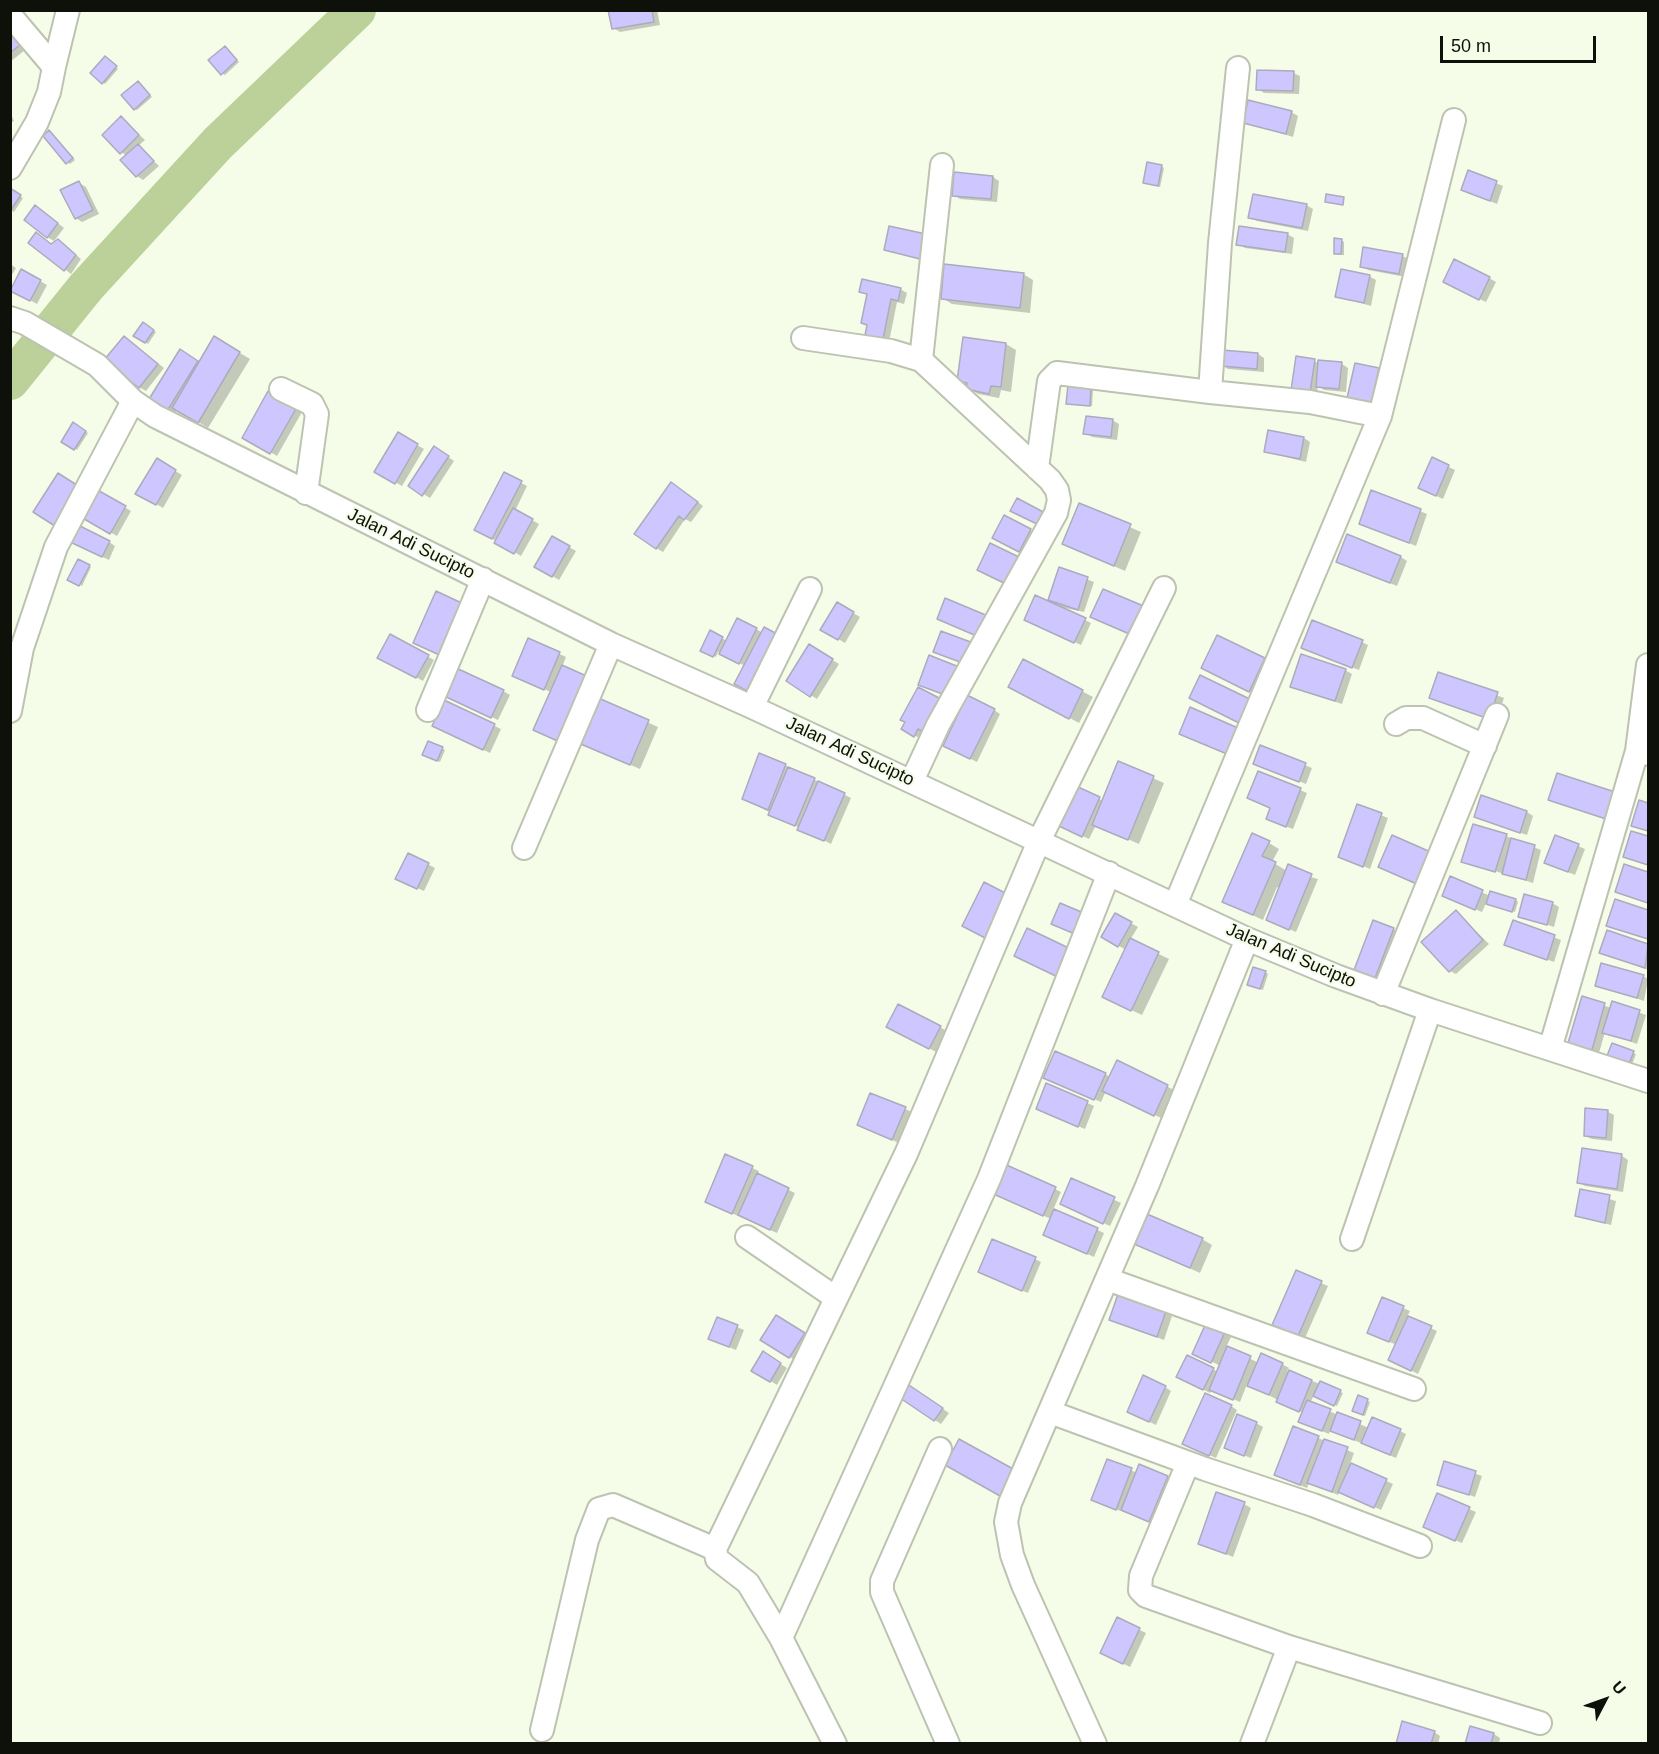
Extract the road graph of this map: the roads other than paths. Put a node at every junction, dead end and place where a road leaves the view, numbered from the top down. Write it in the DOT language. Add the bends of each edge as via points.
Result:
graph roads {
  1 [pos="68,10"];
  2 [pos="10,15"];
  3 [pos="54,67"];
  4 [pos="1238,68"];
  5 [pos="1454,120"];
  6 [pos="942,165"];
  7 [pos="10,168"];
  8 [pos="18,320"];
  9 [pos="803,338"];
  10 [pos="921,360"];
  11 [pos="280,389"];
  12 [pos="1210,392"];
  13 [pos="133,401"];
  14 [pos="1380,416"];
  15 [pos="1037,468"];
  16 [pos="306,494"];
  17 [pos="483,579"];
  18 [pos="1164,588"];
  19 [pos="810,589"];
  20 [pos="611,644"];
  21 [pos="1648,666"];
  22 [pos="752,707"];
  23 [pos="428,710"];
  24 [pos="10,711"];
  25 [pos="1497,716"];
  26 [pos="1396,723"];
  27 [pos="1485,746"];
  28 [pos="1643,753"];
  29 [pos="912,781"];
  30 [pos="1039,841"];
  31 [pos="524,848"];
  32 [pos="1109,873"];
  33 [pos="1175,905"];
  34 [pos="1247,939"];
  35 [pos="1383,994"];
  36 [pos="1430,1010"];
  37 [pos="1550,1049"];
  38 [pos="1648,1081"];
  39 [pos="747,1237"];
  40 [pos="1352,1239"];
  41 [pos="1107,1279"];
  42 [pos="836,1298"];
  43 [pos="1414,1389"];
  44 [pos="1050,1412"];
  45 [pos="940,1449"];
  46 [pos="1188,1464"];
  47 [pos="1420,1546"];
  48 [pos="715,1549"];
  49 [pos="781,1638"];
  50 [pos="1289,1647"];
  51 [pos="1540,1724"];
  52 [pos="542,1730"];
  53 [pos="835,1743"];
  54 [pos="948,1743"];
  55 [pos="1095,1743"];
  56 [pos="1252,1743"];
  1 -- 3 [label="street"];
  2 -- 3 [label="street"];
  3 -- 7 [label="street" via="37,122"];
  4 -- 12 [label="street"];
  5 -- 14 [label="street"];
  6 -- 10 [label="street"];
  8 -- 13 [label="street, Jalan Adi Sucipto" via="85,357"];
  9 -- 10 [label="street" via="891,351"];
  10 -- 15 [label="street"];
  11 -- 16 [label="street" via="312,404 317,414"];
  12 -- 14 [label="street" via="1310,402"];
  12 -- 15 [label="street" via="1057,373 1049,381"];
  13 -- 16 [label="street, Jalan Adi Sucipto"];
  13 -- 24 [label="street" via="56,547 22,648"];
  14 -- 33 [label="street"];
  15 -- 29 [label="street" via="1057,490 1056,513 938,725"];
  16 -- 17 [label="street, Jalan Adi Sucipto"];
  17 -- 20 [label="street, Jalan Adi Sucipto"];
  17 -- 23 [label="street"];
  18 -- 30 [label="street"];
  19 -- 22 [label="street"];
  20 -- 22 [label="street, Jalan Adi Sucipto"];
  20 -- 31 [label="street"];
  21 -- 28 [label="street"];
  22 -- 29 [label="street, Jalan Adi Sucipto"];
  25 -- 27 [label="street"];
  26 -- 27 [label="street" via="1406,718 1423,718"];
  27 -- 35 [label="street"];
  28 -- 37 [label="street"];
  29 -- 30 [label="street, Jalan Adi Sucipto"];
  30 -- 32 [label="street, Jalan Adi Sucipto"];
  30 -- 42 [label="street" via="906,1154"];
  32 -- 33 [label="street, Jalan Adi Sucipto"];
  32 -- 49 [label="street" via="989,1179"];
  33 -- 34 [label="street, Jalan Adi Sucipto"];
  34 -- 35 [label="street, Jalan Adi Sucipto"];
  34 -- 41 [label="street"];
  35 -- 36 [label="street, Jalan Adi Sucipto"];
  36 -- 37 [label="street, Jalan Adi Sucipto"];
  36 -- 40 [label="street"];
  37 -- 38 [label="street, Jalan Adi Sucipto"];
  39 -- 42 [label="street"];
  41 -- 43 [label="street"];
  41 -- 44 [label="street"];
  42 -- 48 [label="street"];
  44 -- 46 [label="street"];
  44 -- 55 [label="street" via="1010,1503 1006,1522 1023,1585"];
  45 -- 54 [label="street" via="882,1581 882,1592"];
  46 -- 47 [label="street"];
  46 -- 50 [label="street" via="1141,1576 1140,1590 1146,1596"];
  48 -- 49 [label="street" via="717,1559 746,1581"];
  48 -- 52 [label="street" via="612,1506 599,1509 587,1540"];
  49 -- 53 [label="street"];
  50 -- 51 [label="street"];
  50 -- 56 [label="street"];
}
